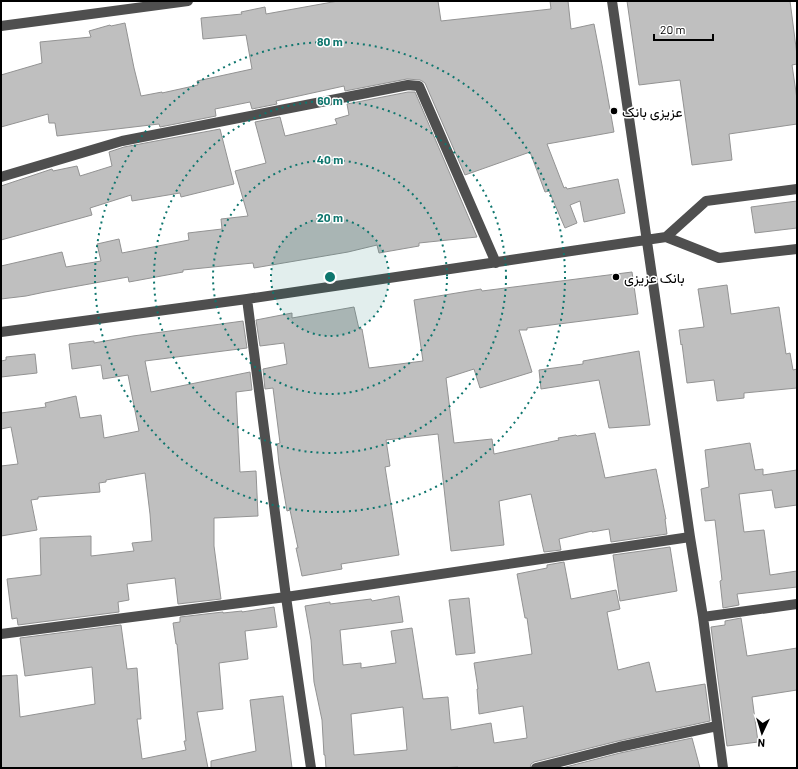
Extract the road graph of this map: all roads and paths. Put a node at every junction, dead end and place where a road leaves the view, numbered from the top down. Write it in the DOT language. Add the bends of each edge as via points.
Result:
graph roads {
  1 [pos="188,1"];
  2 [pos="612,1"];
  3 [pos="1,26"];
  4 [pos="1,177"];
  5 [pos="797,189"];
  6 [pos="666,237"];
  7 [pos="647,240"];
  8 [pos="797,249"];
  9 [pos="496,263"];
  10 [pos="247,299"];
  11 [pos="1,332"];
  12 [pos="690,537"];
  13 [pos="286,597"];
  14 [pos="797,604"];
  15 [pos="703,617"];
  16 [pos="1,634"];
  17 [pos="717,726"];
  18 [pos="311,768"];
  19 [pos="536,768"];
  20 [pos="722,768"];
  1 -- 3 [label="street"];
  2 -- 7 [label="street"];
  4 -- 9 [label="street" via="122,141 408,85 419,86"];
  5 -- 6 [label="street" via="706,201"];
  6 -- 7 [label="street"];
  6 -- 8 [label="street" via="719,258"];
  7 -- 9 [label="street"];
  7 -- 12 [label="street"];
  9 -- 10 [label="street"];
  10 -- 11 [label="street"];
  10 -- 13 [label="street"];
  12 -- 13 [label="street"];
  12 -- 15 [label="street"];
  13 -- 16 [label="street"];
  13 -- 18 [label="street"];
  14 -- 15 [label="street"];
  15 -- 17 [label="street"];
  17 -- 19 [label="street"];
  17 -- 20 [label="street"];
}
